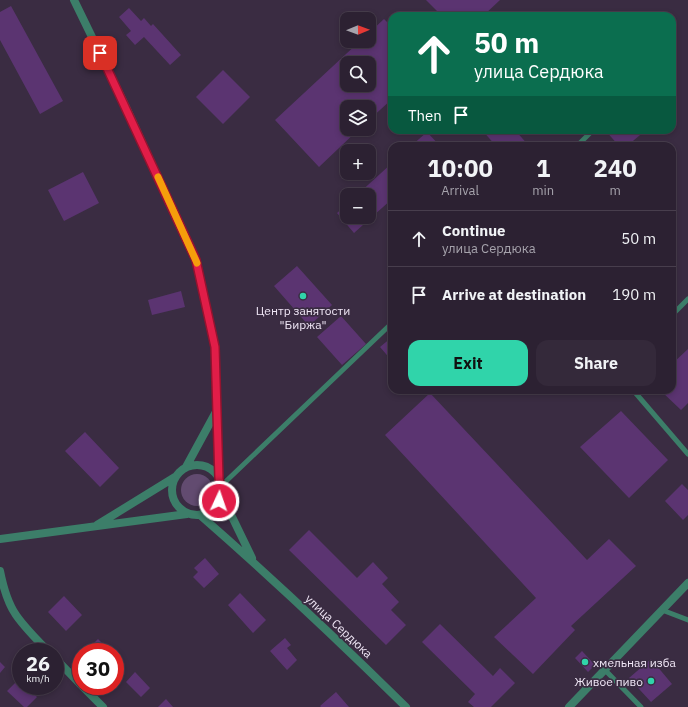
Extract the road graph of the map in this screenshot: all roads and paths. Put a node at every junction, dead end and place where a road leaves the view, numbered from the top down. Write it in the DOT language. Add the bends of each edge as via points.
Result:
graph roads {
  1 [pos="74,0"];
  2 [pos="589,134"];
  3 [pos="581,142"];
  4 [pos="688,299"];
  5 [pos="676,311"];
  6 [pos="388,327"];
  7 [pos="636,394"];
  8 [pos="217,409"];
  9 [pos="688,454"];
  10 [pos="186,468"];
  11 [pos="176,476"];
  12 [pos="220,486"];
  13 [pos="187,514"];
  14 [pos="200,515"];
  15 [pos="94,527"];
  16 [pos="0,539"];
  17 [pos="254,562"];
  18 [pos="0,571"];
  19 [pos="688,583"];
  20 [pos="662,610"];
  21 [pos="688,620"];
  22 [pos="40,643"];
  23 [pos="64,667"];
  24 [pos="605,670"];
  25 [pos="72,675"];
  26 [pos="92,695"];
  27 [pos="103,707"];
  28 [pos="406,707"];
  29 [pos="569,707"];
  30 [pos="641,707"];
  1 -- 8 [label="street" via="196,260 215,347"];
  2 -- 3 [label="lane"];
  4 -- 5 [label="lane"];
  6 -- 12 [label="lane"];
  7 -- 9 [label="lane"];
  8 -- 10 [label="street"];
  8 -- 12 [label="street"];
  10 -- 11 [label="street"];
  10 -- 12 [label="street" via="208,468 214,473"];
  11 -- 13 [label="street" via="172,490 173,498"];
  11 -- 15 [label="street"];
  12 -- 14 [label="street" via="219,501 208,513"];
  12 -- 17 [label="street"];
  13 -- 14 [label="street"];
  13 -- 15 [label="street"];
  14 -- 17 [label="street, улица Сердюка"];
  15 -- 16 [label="street"];
  17 -- 28 [label="street, улица Сердюка"];
  18 -- 22 [label="street" via="5,592 15,614"];
  19 -- 20 [label="street"];
  20 -- 21 [label="lane"];
  20 -- 24 [label="street"];
  23 -- 25 [label="street"];
  24 -- 29 [label="street"];
  24 -- 30 [label="lane"];
  26 -- 27 [label="street"];
}
